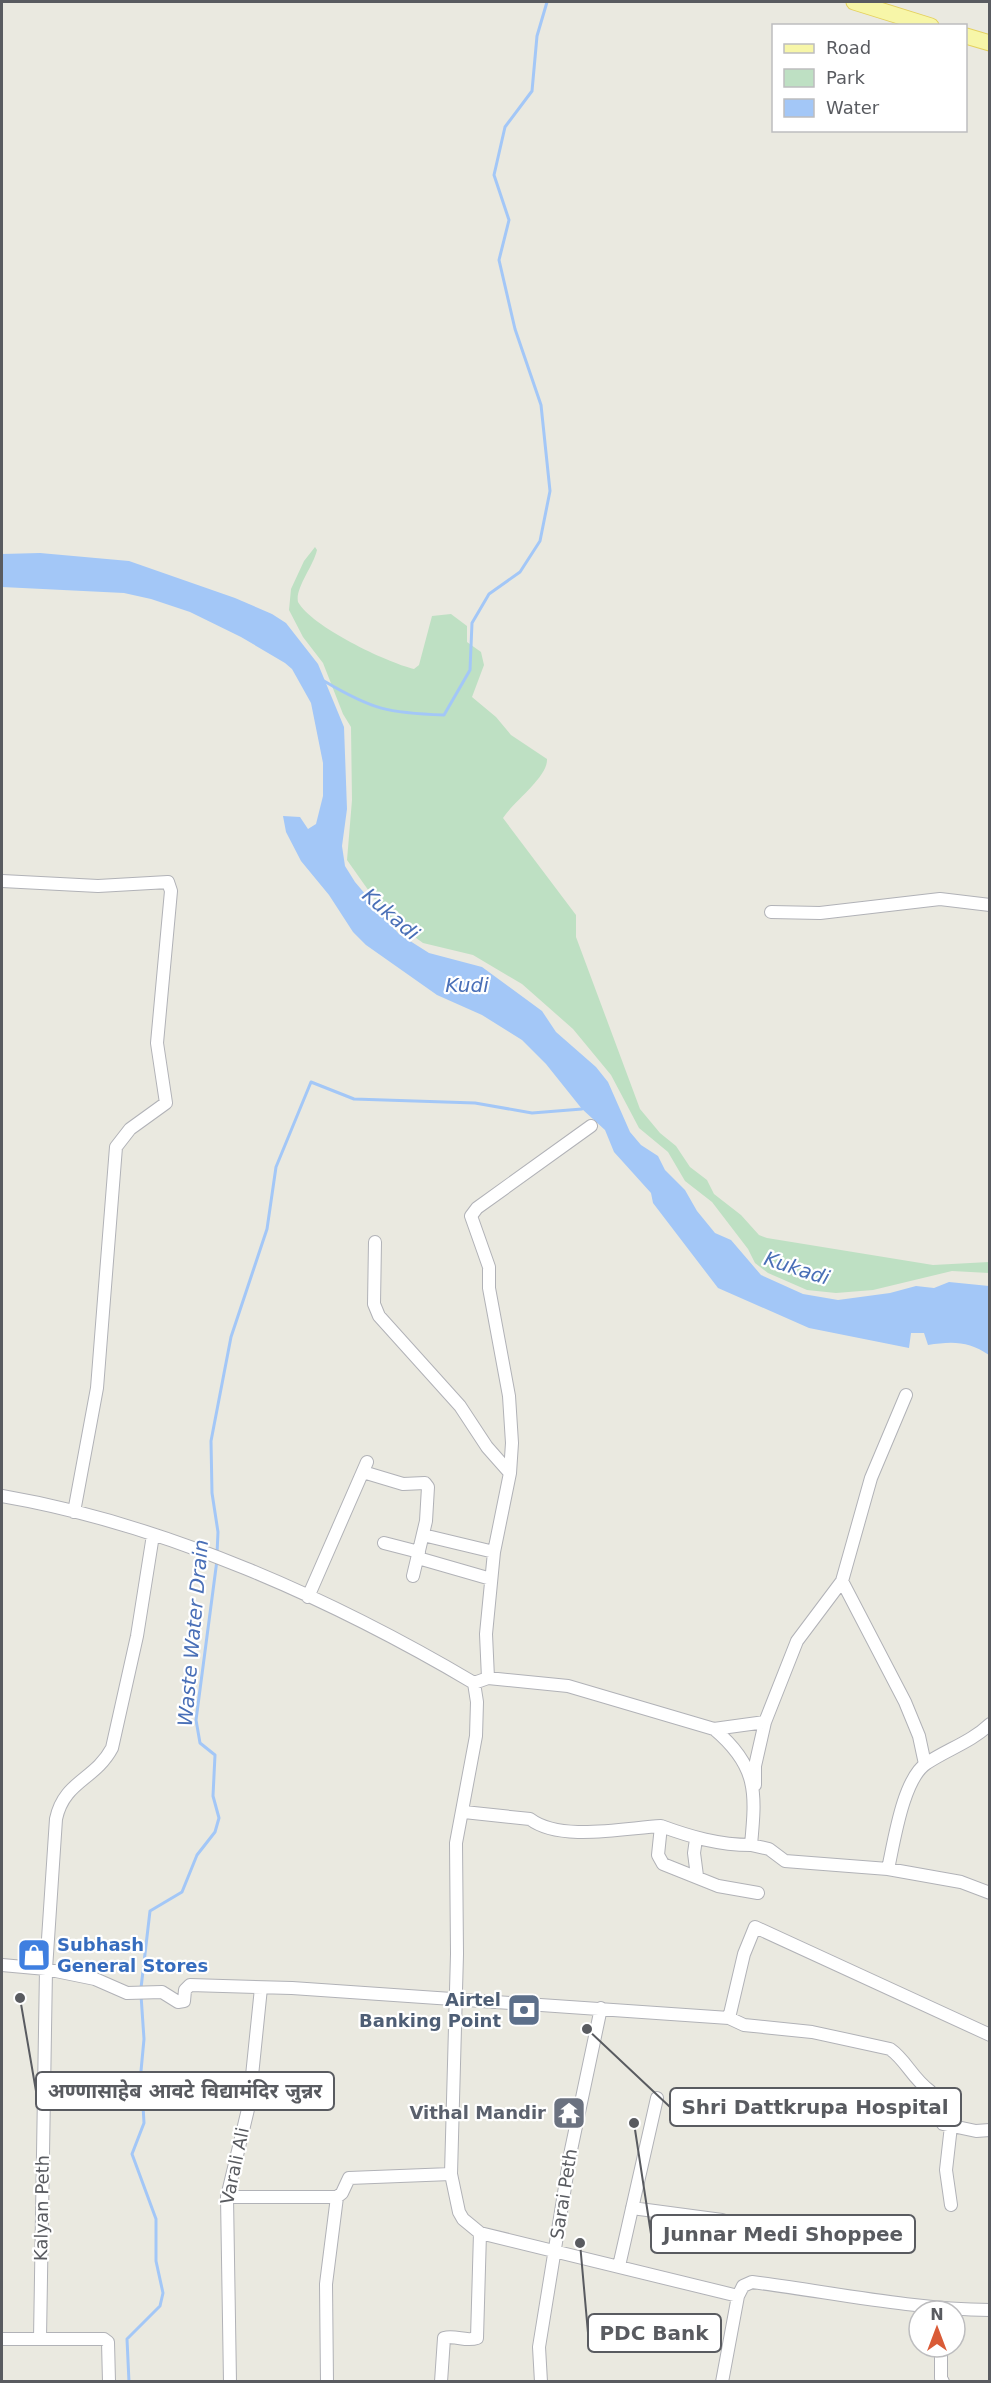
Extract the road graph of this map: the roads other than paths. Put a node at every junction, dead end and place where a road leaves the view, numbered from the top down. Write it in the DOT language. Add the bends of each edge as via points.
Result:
graph roads {
  1 [pos="854,2"];
  2 [pos="926,24"];
  3 [pos="967,36"];
  4 [pos="990,43"];
  5 [pos="2,881"];
  6 [pos="990,905"];
  7 [pos="771,912"];
  8 [pos="591,1126"];
  9 [pos="375,1242"];
  10 [pos="906,1395"];
  11 [pos="510,1473"];
  12 [pos="2,1496"];
  13 [pos="74,1512"];
  14 [pos="153,1535"];
  15 [pos="423,1535"];
  16 [pos="384,1544"];
  17 [pos="494,1552"];
  18 [pos="418,1555"];
  19 [pos="413,1576"];
  20 [pos="491,1579"];
  21 [pos="842,1581"];
  22 [pos="308,1597"];
  23 [pos="488,1678"];
  24 [pos="474,1683"];
  25 [pos="765,1722"];
  26 [pos="990,1724"];
  27 [pos="714,1729"];
  28 [pos="925,1764"];
  29 [pos="755,1795"];
  30 [pos="464,1812"];
  31 [pos="661,1826"];
  32 [pos="696,1839"];
  33 [pos="752,1845"];
  34 [pos="888,1869"];
  35 [pos="697,1876"];
  36 [pos="758,1893"];
  37 [pos="990,1893"];
  38 [pos="2,1965"];
  39 [pos="46,1969"];
  40 [pos="261,1988"];
  41 [pos="456,2000"];
  42 [pos="601,2008"];
  43 [pos="729,2018"];
  44 [pos="990,2035"];
  45 [pos="657,2098"];
  46 [pos="951,2126"];
  47 [pos="990,2130"];
  48 [pos="451,2174"];
  49 [pos="227,2197"];
  50 [pos="337,2197"];
  51 [pos="951,2205"];
  52 [pos="632,2208"];
  53 [pos="722,2220"];
  54 [pos="480,2233"];
  55 [pos="555,2249"];
  56 [pos="619,2266"];
  57 [pos="738,2296"];
  58 [pos="907,2305"];
  59 [pos="967,2310"];
  60 [pos="990,2310"];
  61 [pos="2,2339"];
  62 [pos="40,2339"];
  63 [pos="941,2359"];
  64 [pos="109,2382"];
  65 [pos="230,2382"];
  66 [pos="327,2382"];
  67 [pos="441,2382"];
  68 [pos="541,2382"];
  69 [pos="722,2382"];
  70 [pos="943,2382"];
  1 -- 2 [label="main road"];
  3 -- 4 [label="main road"];
  5 -- 13 [label="street" via="98,886 168,882 171,891 157,1043 167,1097 161,1108 130,1129 116,1147 97,1388"];
  6 -- 7 [label="street" via="940,899 820,913"];
  8 -- 11 [label="street" via="471,1216 489,1267 489,1287 509,1396"];
  9 -- 11 [label="street" via="374,1304 379,1316 460,1406"];
  10 -- 21 [label="street" via="871,1478"];
  11 -- 17 [label="street"];
  12 -- 13 [label="street"];
  13 -- 14 [label="street"];
  14 -- 22 [label="street" via="215,1555"];
  14 -- 39 [label="street, Kalyan Peth" via="137,1636 112,1748 105,1762 59,1802"];
  15 -- 17 [label="street"];
  15 -- 18 [label="street"];
  15 -- 22 [label="street" via="428,1487 425,1482 403,1484 365,1467"];
  16 -- 18 [label="street"];
  17 -- 20 [label="street"];
  18 -- 19 [label="street"];
  18 -- 20 [label="street"];
  20 -- 23 [label="street" via="486,1634"];
  21 -- 25 [label="street" via="797,1641"];
  21 -- 28 [label="street" via="904,1702 919,1736"];
  22 -- 24 [label="street" via="418,1649"];
  23 -- 24 [label="street"];
  23 -- 27 [label="street" via="568,1686"];
  24 -- 30 [label="street" via="476,1736"];
  25 -- 27 [label="street"];
  25 -- 29 [label="street" via="755,1766"];
  26 -- 28 [label="street" via="962,1745"];
  27 -- 29 [label="street" via="737,1752"];
  28 -- 34 [label="street" via="906,1796"];
  29 -- 33 [label="street"];
  30 -- 31 [label="street" via="530,1819 539,1825 588,1833"];
  30 -- 41 [label="street" via="456,1843"];
  31 -- 32 [label="street"];
  31 -- 35 [label="street" via="659,1860"];
  32 -- 33 [label="street"];
  32 -- 35 [label="street"];
  33 -- 34 [label="street" via="768,1849 785,1861"];
  34 -- 37 [label="street" via="961,1882"];
  35 -- 36 [label="street" via="718,1886"];
  38 -- 39 [label="street"];
  39 -- 40 [label="street" via="95,1979 127,1993 162,1992 178,2002 184,2001 190,1985"];
  39 -- 62 [label="street, Kalyan Peth"];
  40 -- 41 [label="street"];
  40 -- 49 [label="street, Varali Ali" via="249,2105"];
  41 -- 42 [label="street"];
  41 -- 48 [label="street"];
  42 -- 43 [label="street"];
  42 -- 55 [label="street, Sarai Peth"];
  43 -- 44 [label="street" via="754,1927"];
  43 -- 46 [label="street" via="744,2025 812,2032 890,2049 918,2083 930,2091 939,2119"];
  45 -- 52 [label="street"];
  46 -- 47 [label="street"];
  46 -- 51 [label="street" via="946,2170"];
  48 -- 50 [label="street" via="349,2178"];
  48 -- 54 [label="street" via="459,2212"];
  49 -- 50 [label="street"];
  49 -- 65 [label="street, Varali Ali"];
  50 -- 66 [label="street" via="326,2284"];
  52 -- 53 [label="street"];
  52 -- 56 [label="street"];
  54 -- 55 [label="street"];
  54 -- 67 [label="street" via="477,2338 444,2338"];
  55 -- 56 [label="street"];
  55 -- 68 [label="street, Sarai Peth" via="539,2348"];
  56 -- 57 [label="street"];
  57 -- 58 [label="street" via="743,2286 752,2282"];
  57 -- 69 [label="street"];
  59 -- 60 [label="street"];
  61 -- 62 [label="street"];
  62 -- 64 [label="street" via="104,2339 108,2342"];
  63 -- 70 [label="street"];
}
